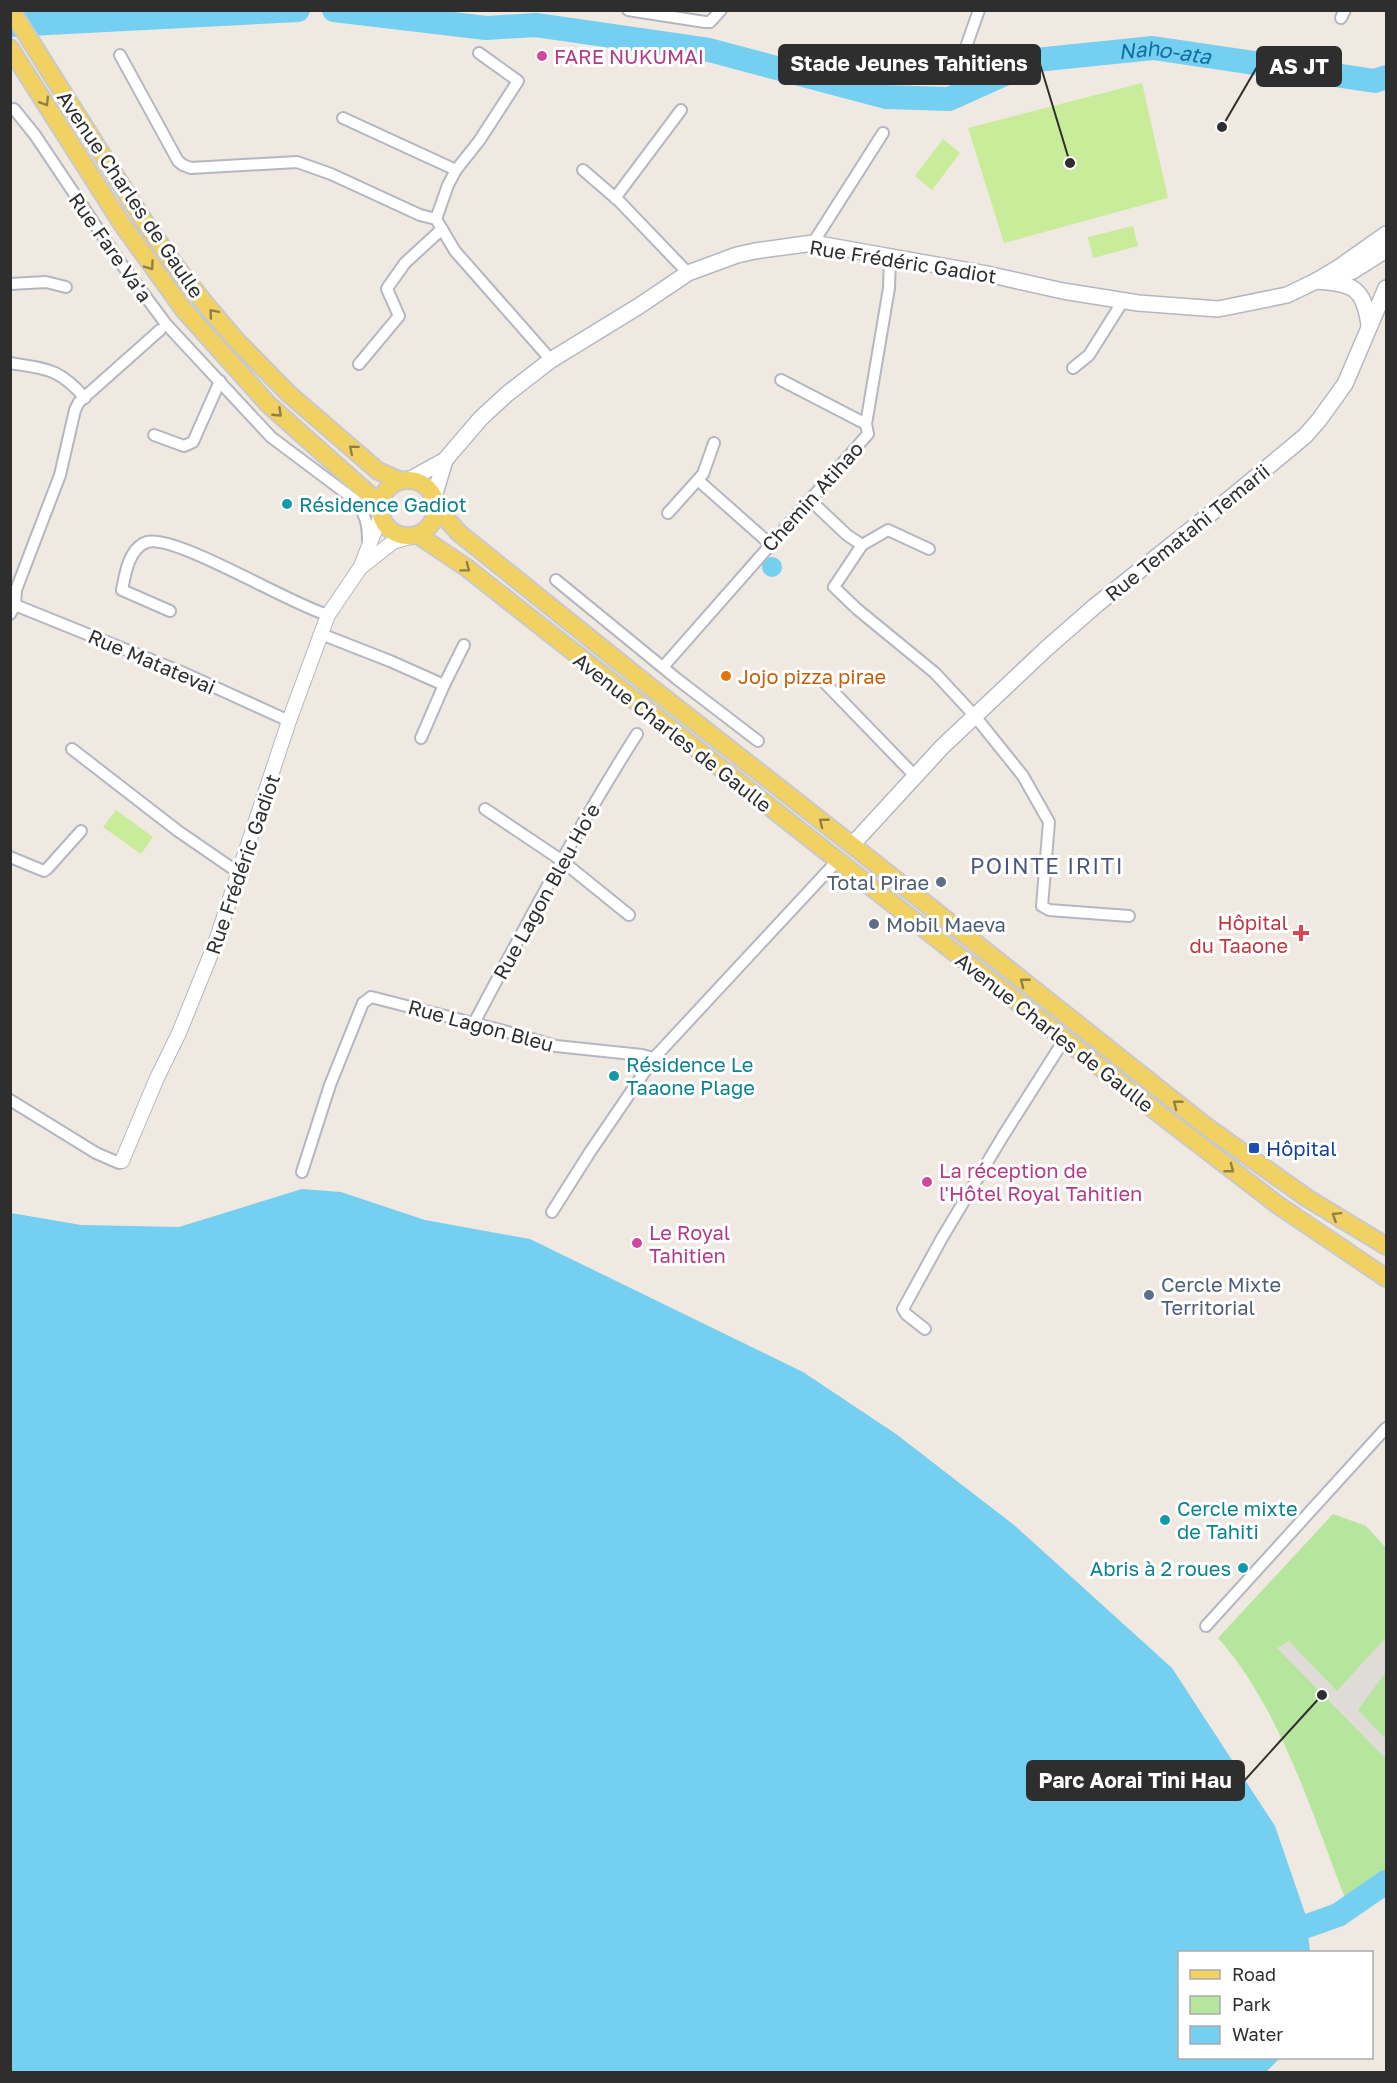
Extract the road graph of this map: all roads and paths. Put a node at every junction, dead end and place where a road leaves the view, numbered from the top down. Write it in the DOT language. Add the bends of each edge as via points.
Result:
graph roads {
  1 [pos="11,10"];
  2 [pos="628,10"];
  3 [pos="721,10"];
  4 [pos="979,10"];
  5 [pos="966,47"];
  6 [pos="12,50"];
  7 [pos="479,53"];
  8 [pos="120,55"];
  9 [pos="12,106"];
  10 [pos="681,110"];
  11 [pos="343,118"];
  12 [pos="883,133"];
  13 [pos="456,170"];
  14 [pos="583,170"];
  15 [pos="615,198"];
  16 [pos="436,219"];
  17 [pos="442,229"];
  18 [pos="1386,234"];
  19 [pos="813,243"];
  20 [pos="1386,250"];
  21 [pos="890,256"];
  22 [pos="688,273"];
  23 [pos="1316,281"];
  24 [pos="10,284"];
  25 [pos="66,287"];
  26 [pos="1386,288"];
  27 [pos="1123,301"];
  28 [pos="1369,326"];
  29 [pos="160,330"];
  30 [pos="551,360"];
  31 [pos="10,363"];
  32 [pos="359,364"];
  33 [pos="1073,368"];
  34 [pos="781,380"];
  35 [pos="220,381"];
  36 [pos="85,398"];
  37 [pos="866,424"];
  38 [pos="154,435"];
  39 [pos="714,443"];
  40 [pos="444,460"];
  41 [pos="405,480"];
  42 [pos="699,481"];
  43 [pos="810,500"];
  44 [pos="435,502"];
  45 [pos="381,509"];
  46 [pos="668,513"];
  47 [pos="415,536"];
  48 [pos="371,542"];
  49 [pos="770,544"];
  50 [pos="862,545"];
  51 [pos="929,549"];
  52 [pos="360,568"];
  53 [pos="556,580"];
  54 [pos="12,608"];
  55 [pos="170,611"];
  56 [pos="328,615"];
  57 [pos="321,634"];
  58 [pos="464,645"];
  59 [pos="663,667"];
  60 [pos="823,681"];
  61 [pos="444,685"];
  62 [pos="974,715"];
  63 [pos="289,721"];
  64 [pos="637,734"];
  65 [pos="421,738"];
  66 [pos="758,741"];
  67 [pos="72,749"];
  68 [pos="915,776"];
  69 [pos="485,809"];
  70 [pos="81,831"];
  71 [pos="852,845"];
  72 [pos="10,856"];
  73 [pos="561,860"];
  74 [pos="837,861"];
  75 [pos="239,873"];
  76 [pos="629,915"];
  77 [pos="1129,916"];
  78 [pos="474,1023"];
  79 [pos="1064,1040"];
  80 [pos="654,1058"];
  81 [pos="10,1100"];
  82 [pos="122,1161"];
  83 [pos="302,1172"];
  84 [pos="552,1212"];
  85 [pos="1386,1246"];
  86 [pos="1386,1278"];
  87 [pos="926,1329"];
  88 [pos="1386,1428"];
  89 [pos="1206,1626"];
  41 -- 1 [label="main road, Avenue Charles de Gaulle, one-way" via="378,471 314,417 219,321 156,239"];
  2 -- 3 [label="street" via="710,22"];
  4 -- 5 [label="street"];
  6 -- 45 [label="main road, Avenue Charles de Gaulle, one-way" via="122,224 184,310 269,405"];
  7 -- 13 [label="street" via="518,81"];
  8 -- 16 [label="street" via="164,138 178,161 187,167 309,164"];
  9 -- 35 [label="street, Rue Fare Va'a" via="166,324"];
  10 -- 15 [label="street"];
  11 -- 13 [label="street"];
  12 -- 19 [label="street"];
  13 -- 16 [label="street"];
  14 -- 15 [label="street"];
  15 -- 22 [label="street"];
  16 -- 17 [label="street"];
  17 -- 30 [label="street" via="455,251"];
  17 -- 32 [label="street" via="405,263 388,287 399,316"];
  18 -- 23 [label="main road, Rue Frédéric Gadiot"];
  19 -- 21 [label="main road, Rue Frédéric Gadiot"];
  19 -- 22 [label="main road, Rue Frédéric Gadiot" via="755,250"];
  20 -- 23 [label="main road, Rue Frédéric Gadiot" via="1346,274"];
  21 -- 27 [label="main road, Rue Frédéric Gadiot"];
  21 -- 37 [label="street, Chemin Atihao" via="889,288"];
  22 -- 30 [label="main road, Rue Frédéric Gadiot"];
  23 -- 27 [label="main road, Rue Frédéric Gadiot" via="1287,295 1218,309"];
  23 -- 28 [label="main road" via="1353,288 1364,302"];
  24 -- 25 [label="street" via="46,282"];
  26 -- 28 [label="main road, Rue Tematahi Temarii"];
  27 -- 33 [label="street" via="1089,355"];
  28 -- 62 [label="main road, Rue Tematahi Temarii" via="1345,384 1305,436 1095,606"];
  29 -- 36 [label="street"];
  30 -- 40 [label="main road, Rue Frédéric Gadiot" via="481,418"];
  31 -- 36 [label="street" via="58,373"];
  34 -- 37 [label="street"];
  35 -- 38 [label="street" via="193,442 184,446"];
  35 -- 48 [label="street, Rue Fare Va'a" via="271,437 355,500 369,526"];
  36 -- 54 [label="street" via="75,410 60,475"];
  37 -- 43 [label="street, Chemin Atihao" via="867,434"];
  39 -- 42 [label="street"];
  40 -- 41 [label="main road, Rue Frédéric Gadiot"];
  40 -- 44 [label="main road, Rue Frédéric Gadiot"];
  41 -- 44 [label="main road" via="422,484"];
  41 -- 45 [label="main road" via="386,491"];
  42 -- 46 [label="street"];
  42 -- 49 [label="street"];
  43 -- 49 [label="street, Chemin Atihao"];
  43 -- 50 [label="street"];
  44 -- 47 [label="main road" via="435,518"];
  71 -- 44 [label="main road, Avenue Charles de Gaulle, one-way" via="459,533"];
  45 -- 47 [label="main road" via="392,532"];
  45 -- 48 [label="street, Rue Frédéric Gadiot"];
  47 -- 52 [label="street, Rue Frédéric Gadiot" via="393,542"];
  47 -- 74 [label="main road, Avenue Charles de Gaulle, one-way" via="467,568"];
  48 -- 52 [label="street, Rue Frédéric Gadiot"];
  49 -- 59 [label="street, Chemin Atihao"];
  50 -- 51 [label="street" via="888,530"];
  50 -- 62 [label="street" via="834,587 935,672"];
  52 -- 56 [label="street, Rue Frédéric Gadiot"];
  53 -- 59 [label="street"];
  54 -- 63 [label="street, Rue Matatevai" via="72,627"];
  55 -- 56 [label="street" via="122,590 125,570 134,553 148,542 165,543"];
  56 -- 57 [label="street, Rue Frédéric Gadiot"];
  57 -- 61 [label="street"];
  57 -- 63 [label="street, Rue Frédéric Gadiot"];
  58 -- 61 [label="street"];
  59 -- 66 [label="street"];
  60 -- 68 [label="street"];
  61 -- 65 [label="street"];
  62 -- 68 [label="main road, Rue Tematahi Temarii"];
  62 -- 77 [label="street" via="1023,776 1049,822 1042,906 1049,910"];
  63 -- 75 [label="street, Rue Frédéric Gadiot"];
  64 -- 73 [label="street, Rue Lagon Bleu Ho'e"];
  67 -- 75 [label="street"];
  68 -- 71 [label="main road, Rue Tematahi Temarii"];
  69 -- 73 [label="street"];
  70 -- 72 [label="street" via="44,871"];
  85 -- 71 [label="main road, Avenue Charles de Gaulle, one-way" via="1307,1198 1207,1127"];
  73 -- 76 [label="street"];
  73 -- 78 [label="street, Rue Lagon Bleu Ho'e"];
  74 -- 79 [label="main road, Avenue Charles de Gaulle"];
  74 -- 80 [label="street"];
  75 -- 82 [label="street, Rue Frédéric Gadiot" via="179,1033"];
  78 -- 80 [label="street, Rue Lagon Bleu" via="556,1046"];
  78 -- 83 [label="street, Rue Lagon Bleu" via="371,997 363,1003 330,1085"];
  79 -- 86 [label="main road, Avenue Charles de Gaulle, one-way" via="1278,1205"];
  79 -- 87 [label="street" via="1003,1136 903,1309"];
  80 -- 84 [label="street"];
  81 -- 82 [label="street" via="96,1153"];
  88 -- 89 [label="street"];
}
